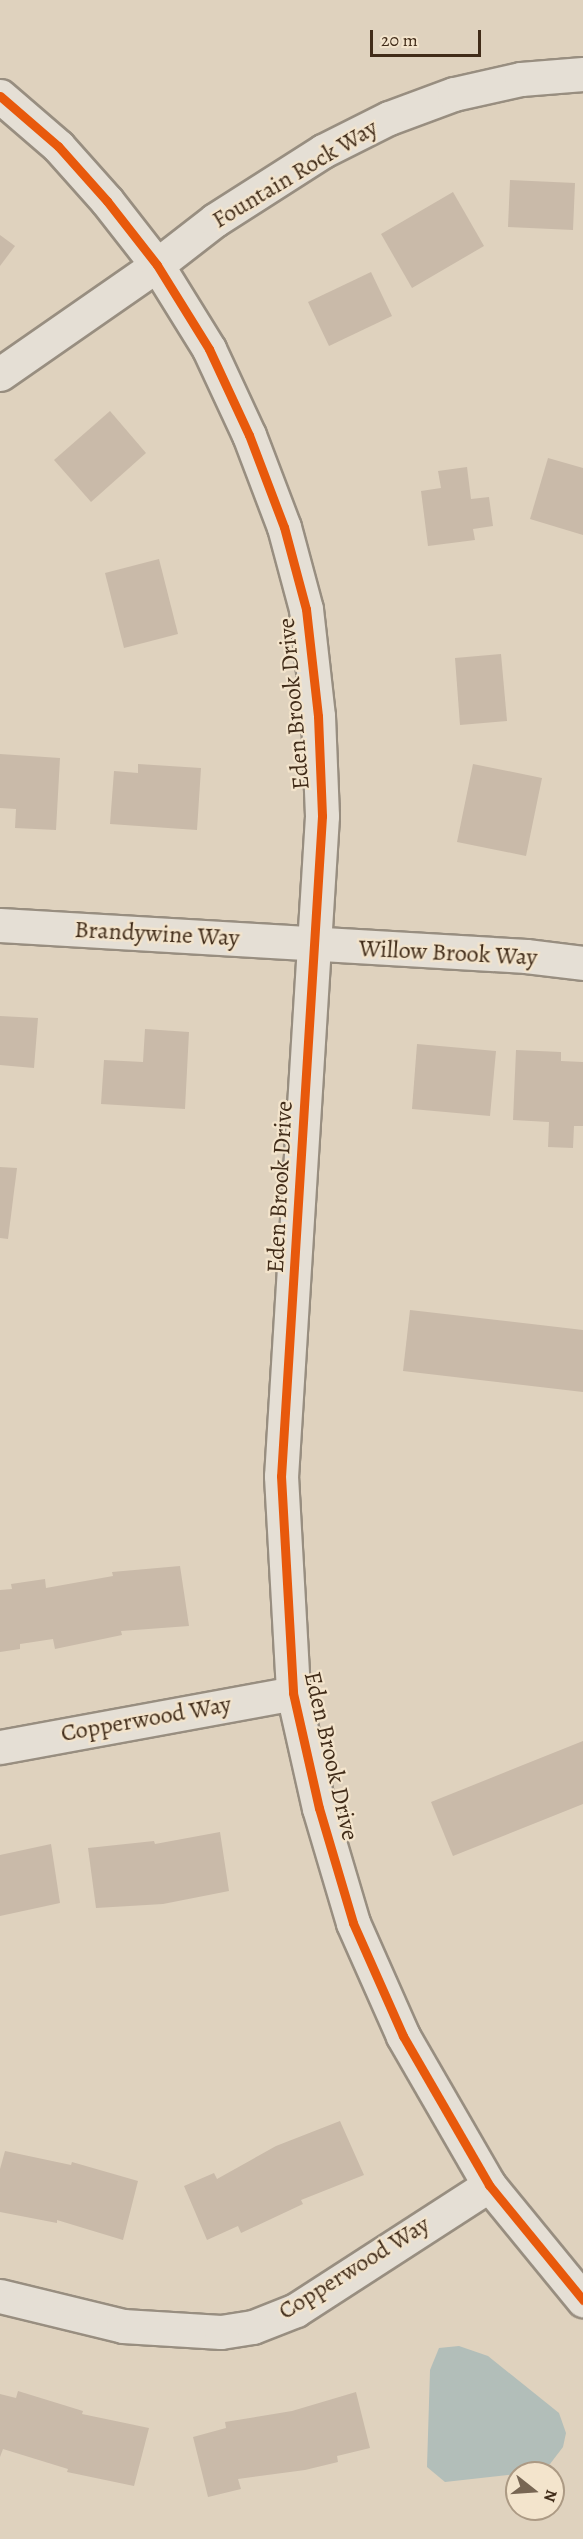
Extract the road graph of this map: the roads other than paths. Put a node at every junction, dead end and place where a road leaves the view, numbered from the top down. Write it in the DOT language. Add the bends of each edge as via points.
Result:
graph roads {
  1 [pos="583,74"];
  2 [pos="0,96"];
  3 [pos="157,265"];
  4 [pos="0,374"];
  5 [pos="0,924"];
  6 [pos="313,945"];
  7 [pos="583,963"];
  8 [pos="292,1693"];
  9 [pos="0,1747"];
  10 [pos="489,2184"];
  11 [pos="0,2296"];
  12 [pos="583,2300"];
  1 -- 3 [label="street, Fountain Rock Way" via="521,79 454,94 389,118 323,152 224,213"];
  2 -- 3 [label="street, Eden Brook Drive" via="58,146"];
  3 -- 4 [label="street, Fountain Rock Way"];
  3 -- 6 [label="street, Eden Brook Drive" via="209,349 249,435 284,527 306,609 318,716 322,816"];
  5 -- 6 [label="street, Brandywine Way"];
  6 -- 7 [label="street, Willow Brook Way" via="525,956"];
  6 -- 8 [label="street, Eden Brook Drive" via="281,1476"];
  8 -- 9 [label="street, Copperwood Way"];
  8 -- 10 [label="street, Eden Brook Drive" via="319,1808 353,1923 403,2036"];
  10 -- 11 [label="street, Copperwood Way" via="296,2310 253,2327 221,2332 123,2326"];
  10 -- 12 [label="street, Eden Brook Drive"];
}
